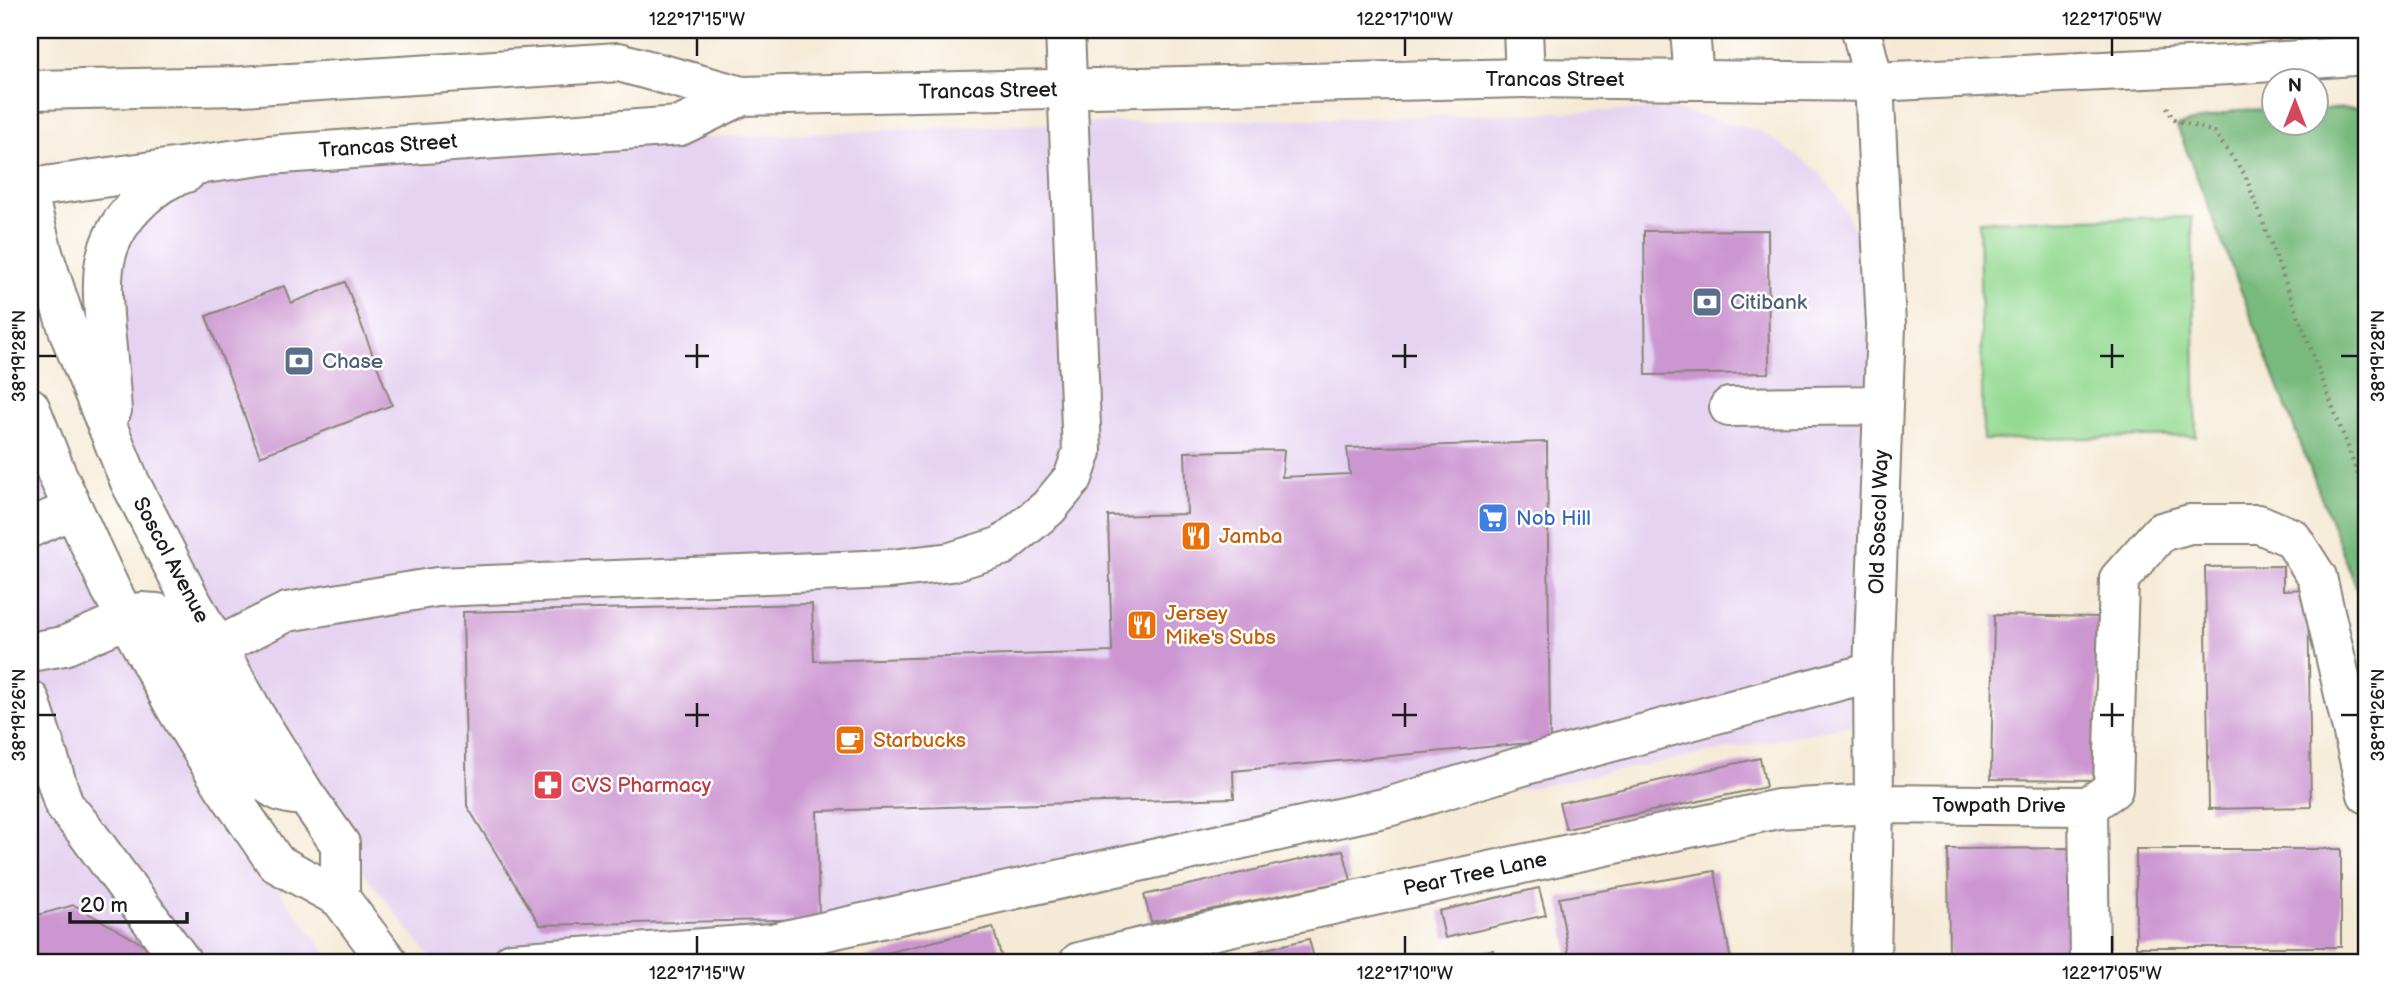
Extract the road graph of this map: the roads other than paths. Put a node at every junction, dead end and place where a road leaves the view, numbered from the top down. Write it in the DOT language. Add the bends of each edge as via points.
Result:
graph roads {
  1 [pos="1065,30"];
  2 [pos="1523,30"];
  3 [pos="1690,30"];
  4 [pos="1861,30"];
  5 [pos="2367,55"];
  6 [pos="1525,78"];
  7 [pos="1694,80"];
  8 [pos="1874,82"];
  9 [pos="30,90"];
  10 [pos="742,96"];
  11 [pos="1068,106"];
  12 [pos="268,155"];
  13 [pos="30,188"];
  14 [pos="30,202"];
  15 [pos="1883,405"];
  16 [pos="30,407"];
  17 [pos="1729,407"];
  18 [pos="115,447"];
  19 [pos="73,509"];
  20 [pos="30,527"];
  21 [pos="126,619"];
  22 [pos="217,647"];
  23 [pos="30,652"];
  24 [pos="1873,672"];
  25 [pos="30,700"];
  26 [pos="2367,794"];
  27 [pos="306,796"];
  28 [pos="1874,804"];
  29 [pos="2088,806"];
  30 [pos="340,898"];
  31 [pos="182,962"];
  32 [pos="388,962"];
  33 [pos="512,962"];
  34 [pos="1079,962"];
  35 [pos="1871,962"];
  36 [pos="2090,962"];
  1 -- 11 [label="main road"];
  2 -- 6 [label="main road"];
  3 -- 7 [label="main road"];
  4 -- 8 [label="main road, Old Soscol Way"];
  5 -- 8 [label="main road, Trancas Street"];
  6 -- 7 [label="main road, Trancas Street"];
  6 -- 11 [label="main road, Trancas Street"];
  7 -- 8 [label="main road, Trancas Street"];
  8 -- 15 [label="main road, Old Soscol Way" via="1886,325"];
  9 -- 10 [label="main road, Trancas Street" via="243,86 619,62"];
  10 -- 11 [label="main road, Trancas Street"];
  10 -- 12 [label="main road, Trancas Street" via="680,126"];
  11 -- 22 [label="main road" via="1082,452 1073,478 1048,508 1002,545 951,562 891,569 437,587 287,611"];
  12 -- 13 [label="main road, Trancas Street"];
  12 -- 18 [label="main road" via="171,177 129,211 117,229 102,272"];
  14 -- 18 [label="main road, Soscol Avenue" via="70,335"];
  15 -- 17 [label="main road"];
  15 -- 24 [label="main road, Old Soscol Way"];
  16 -- 19 [label="main road"];
  18 -- 22 [label="main road, Soscol Avenue"];
  19 -- 20 [label="main road"];
  19 -- 21 [label="main road"];
  21 -- 23 [label="main road" via="64,646"];
  21 -- 27 [label="main road" via="141,612 157,613 257,776 286,795"];
  21 -- 30 [label="main road" via="199,747 276,863"];
  22 -- 27 [label="main road, Soscol Avenue"];
  24 -- 28 [label="main road, Old Soscol Way"];
  24 -- 33 [label="main road" via="1388,807 772,943"];
  25 -- 31 [label="main road" via="64,805"];
  26 -- 29 [label="main road, Towpath Drive" via="2316,577 2292,538 2259,524 2190,524 2161,532 2119,579 2113,789"];
  27 -- 30 [label="main road, Soscol Avenue" via="340,844"];
  28 -- 29 [label="main road, Towpath Drive"];
  28 -- 34 [label="main road, Pear Tree Lane" via="1777,809"];
  28 -- 35 [label="main road, Old Soscol Way"];
  29 -- 36 [label="main road"];
  30 -- 32 [label="main road"];
}
